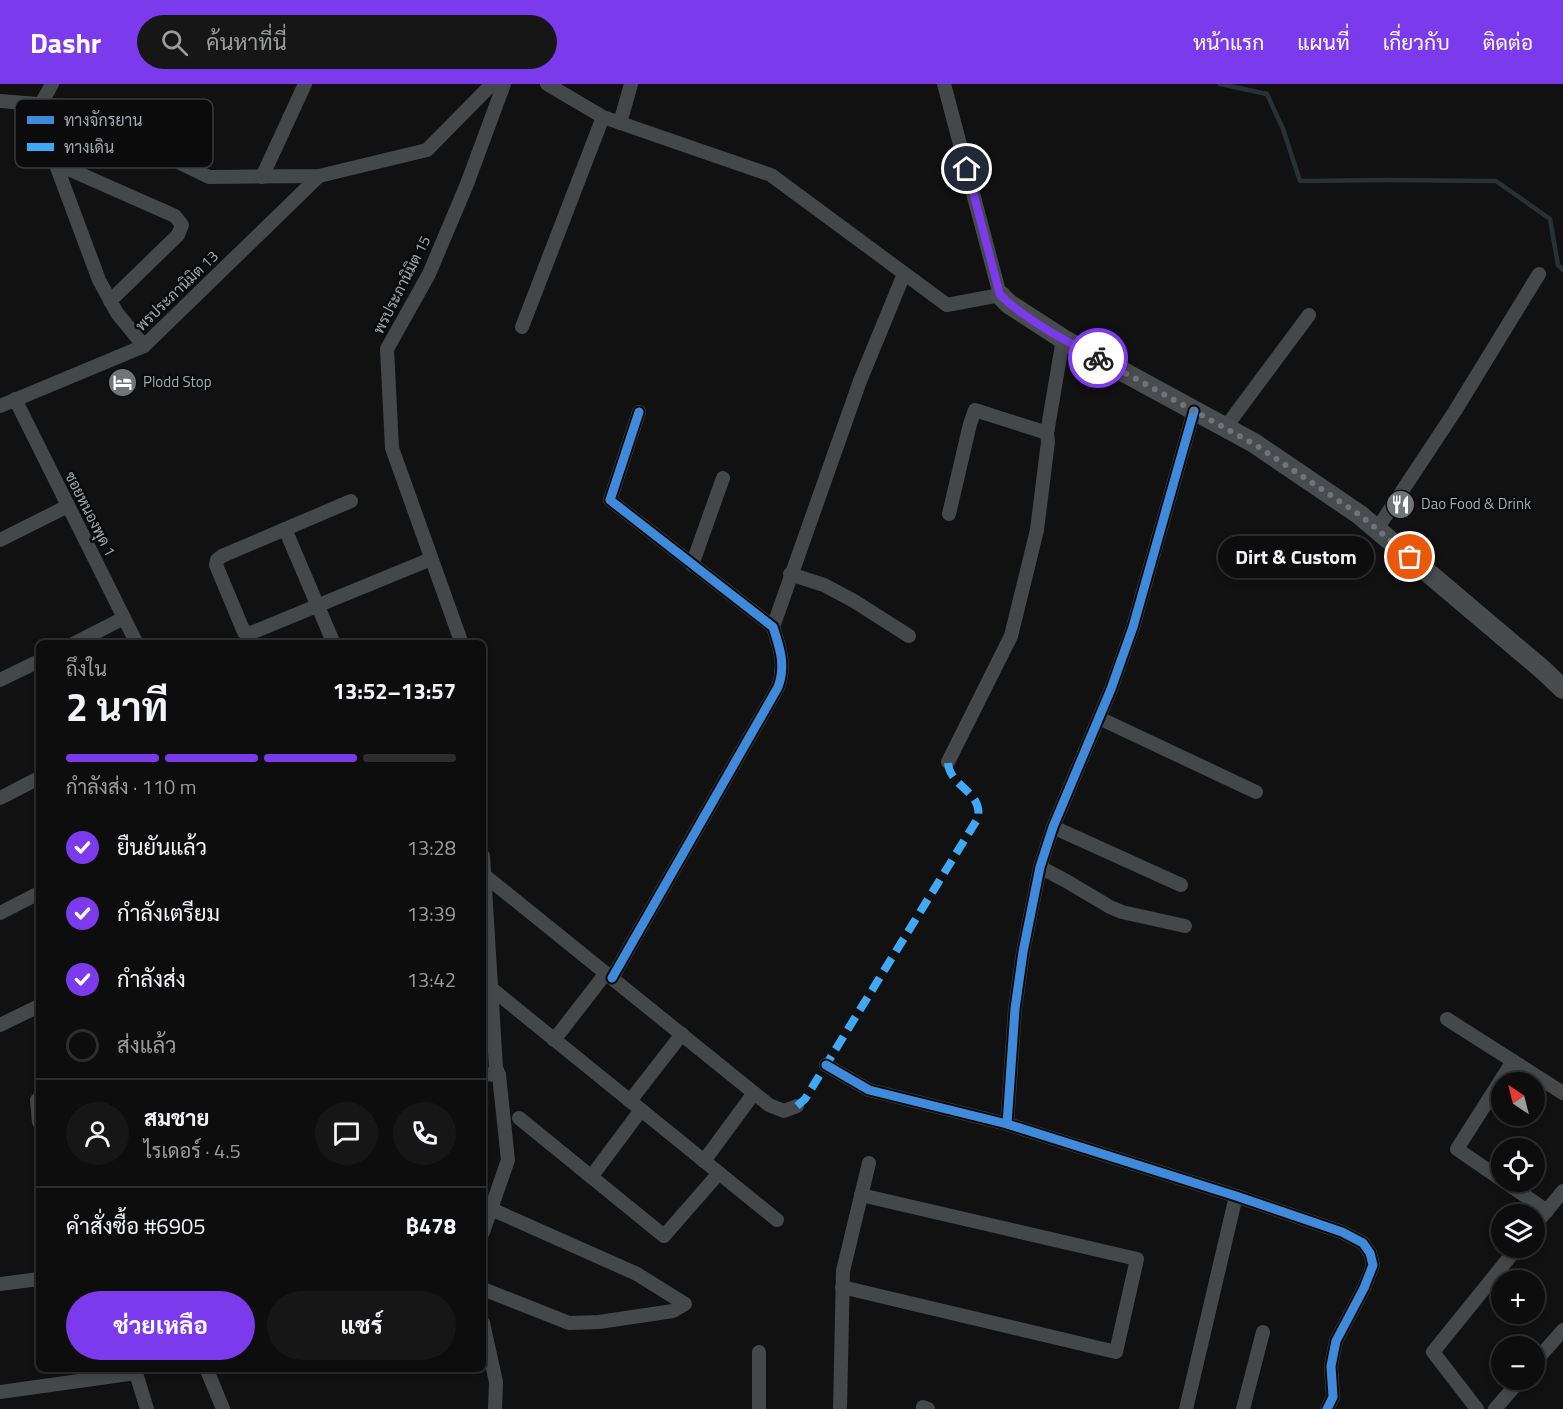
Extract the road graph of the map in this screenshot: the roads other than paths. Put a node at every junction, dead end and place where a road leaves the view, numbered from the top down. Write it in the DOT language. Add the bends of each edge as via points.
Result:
graph roads {
  1 [pos="52,84"];
  2 [pos="305,84"];
  3 [pos="492,84"];
  4 [pos="504,84"];
  5 [pos="547,84"];
  6 [pos="631,84"];
  7 [pos="944,84"];
  8 [pos="44,99"];
  9 [pos="0,101"];
  10 [pos="15,102"];
  11 [pos="603,117"];
  12 [pos="620,123"];
  13 [pos="57,168"];
  14 [pos="66,168"];
  15 [pos="191,168"];
  16 [pos="319,176"];
  17 [pos="262,177"];
  18 [pos="904,274"];
  19 [pos="1539,274"];
  20 [pos="1000,295"];
  21 [pos="110,301"];
  22 [pos="1309,315"];
  23 [pos="522,327"];
  24 [pos="1063,339"];
  25 [pos="144,346"];
  26 [pos="15,399"];
  27 [pos="0,406"];
  28 [pos="1194,411"];
  29 [pos="639,412"];
  30 [pos="1225,428"];
  31 [pos="1047,433"];
  32 [pos="723,478"];
  33 [pos="351,501"];
  34 [pos="68,506"];
  35 [pos="949,514"];
  36 [pos="285,529"];
  37 [pos="1377,529"];
  38 [pos="0,540"];
  39 [pos="431,559"];
  40 [pos="692,565"];
  41 [pos="790,574"];
  42 [pos="317,606"];
  43 [pos="124,618"];
  44 [pos="773,627"];
  45 [pos="909,636"];
  46 [pos="246,638"];
  47 [pos="82,640"];
  48 [pos="134,640"];
  49 [pos="332,640"];
  50 [pos="461,640"];
  51 [pos="36,662"];
  52 [pos="0,680"];
  53 [pos="1563,689"];
  54 [pos="1099,718"];
  55 [pos="948,762"];
  56 [pos="36,780"];
  57 [pos="1257,792"];
  58 [pos="0,798"];
  59 [pos="1053,827"];
  60 [pos="1040,867"];
  61 [pos="486,877"];
  62 [pos="1181,885"];
  63 [pos="36,895"];
  64 [pos="486,904"];
  65 [pos="0,913"];
  66 [pos="1185,926"];
  67 [pos="609,975"];
  68 [pos="492,989"];
  69 [pos="36,1007"];
  70 [pos="1447,1019"];
  71 [pos="0,1025"];
  72 [pos="682,1034"];
  73 [pos="554,1040"];
  74 [pos="1512,1061"];
  75 [pos="826,1065"];
  76 [pos="486,1074"];
  77 [pos="499,1075"];
  78 [pos="754,1093"];
  79 [pos="1563,1093"];
  80 [pos="630,1101"];
  81 [pos="797,1106"];
  82 [pos="641,1110"];
  83 [pos="519,1118"];
  84 [pos="1007,1124"];
  85 [pos="704,1161"];
  86 [pos="869,1163"];
  87 [pos="719,1173"];
  88 [pos="1491,1173"];
  89 [pos="591,1177"];
  90 [pos="1563,1191"];
  91 [pos="1519,1192"];
  92 [pos="861,1195"];
  93 [pos="1236,1196"];
  94 [pos="491,1209"];
  95 [pos="1547,1211"];
  96 [pos="1545,1213"];
  97 [pos="777,1220"];
  98 [pos="486,1223"];
  99 [pos="1509,1258"];
  100 [pos="36,1279"];
  101 [pos="0,1284"];
  102 [pos="842,1287"];
  103 [pos="486,1290"];
  104 [pos="1563,1330"];
  105 [pos="1263,1332"];
  106 [pos="486,1337"];
  107 [pos="1545,1350"];
  108 [pos="759,1352"];
  109 [pos="130,1372"];
  110 [pos="136,1372"];
  111 [pos="208,1372"];
  112 [pos="1511,1390"];
  113 [pos="0,1392"];
  114 [pos="147,1409"];
  115 [pos="224,1409"];
  116 [pos="495,1409"];
  117 [pos="759,1409"];
  118 [pos="840,1409"];
  119 [pos="1186,1409"];
  120 [pos="1243,1409"];
  121 [pos="1327,1409"];
  122 [pos="1477,1409"];
  123 [pos="1495,1409"];
  1 -- 8 [label="street"];
  2 -- 17 [label="street"];
  3 -- 16 [label="street" via="427,150"];
  4 -- 39 [label="street, พรประภานิมิต 15" via="429,274 387,350 393,448"];
  5 -- 11 [label="street"];
  6 -- 12 [label="street"];
  7 -- 20 [label="street"];
  9 -- 10 [label="street"];
  11 -- 12 [label="street"];
  11 -- 23 [label="street"];
  12 -- 18 [label="street" via="771,175"];
  13 -- 21 [label="street"];
  14 -- 21 [label="street" via="176,216 182,225 178,235"];
  15 -- 17 [label="street" via="209,177"];
  16 -- 17 [label="street"];
  16 -- 25 [label="street, พรประภานิมิต 13"];
  18 -- 20 [label="street" via="947,305"];
  18 -- 41 [label="street" via="860,381"];
  19 -- 37 [label="street"];
  20 -- 24 [label="street"];
  21 -- 25 [label="street"];
  22 -- 30 [label="street"];
  24 -- 28 [label="street"];
  24 -- 31 [label="street"];
  25 -- 26 [label="street, พรประภานิมิต 13"];
  26 -- 27 [label="street, พรประภานิมิต 13"];
  26 -- 34 [label="street, ซอยหนองพุด 1"];
  28 -- 30 [label="street"];
  28 -- 54 [label="street" via="1133,627"];
  29 -- 40 [label="street" via="610,500"];
  30 -- 37 [label="street"];
  31 -- 35 [label="street" via="975,410"];
  31 -- 55 [label="street" via="1037,530 1011,636"];
  32 -- 40 [label="street"];
  33 -- 36 [label="street"];
  34 -- 38 [label="street"];
  34 -- 43 [label="street, ซอยหนองพุด 1"];
  36 -- 42 [label="street"];
  36 -- 46 [label="street" via="222,556 216,563"];
  37 -- 53 [label="street"];
  39 -- 42 [label="street"];
  39 -- 50 [label="street, พรประภานิมิต 15"];
  40 -- 44 [label="street"];
  41 -- 44 [label="street"];
  41 -- 45 [label="street" via="824,585"];
  42 -- 46 [label="street"];
  42 -- 49 [label="street"];
  43 -- 47 [label="street"];
  43 -- 48 [label="street, ซอยหนองพุด 1"];
  44 -- 67 [label="street" via="783,669 778,687"];
  51 -- 52 [label="street"];
  54 -- 57 [label="street"];
  54 -- 59 [label="street"];
  56 -- 58 [label="street"];
  59 -- 60 [label="street"];
  59 -- 62 [label="street"];
  60 -- 66 [label="street" via="1122,912"];
  60 -- 84 [label="street" via="1015,1009"];
  61 -- 67 [label="street"];
  63 -- 65 [label="street"];
  64 -- 68 [label="street"];
  67 -- 72 [label="street"];
  67 -- 73 [label="street"];
  68 -- 73 [label="street"];
  68 -- 77 [label="street"];
  69 -- 71 [label="street"];
  70 -- 74 [label="street"];
  72 -- 78 [label="street"];
  72 -- 80 [label="street"];
  73 -- 80 [label="street"];
  74 -- 79 [label="street"];
  74 -- 88 [label="street" via="1457,1149"];
  75 -- 84 [label="street" via="869,1090"];
  76 -- 77 [label="street"];
  77 -- 94 [label="street" via="508,1160"];
  78 -- 81 [label="street" via="780,1110"];
  78 -- 85 [label="street"];
  80 -- 82 [label="street"];
  82 -- 85 [label="street"];
  82 -- 89 [label="street"];
  83 -- 89 [label="street"];
  84 -- 93 [label="street"];
  85 -- 87 [label="street"];
  86 -- 92 [label="street"];
  87 -- 89 [label="street" via="664,1236"];
  87 -- 97 [label="street"];
  90 -- 95 [label="street"];
  91 -- 95 [label="street"];
  92 -- 102 [label="street"];
  92 -- 102 [label="street" via="1137,1259 1116,1352"];
  93 -- 119 [label="street"];
  93 -- 121 [label="street" via="1342,1232 1364,1243 1370,1253 1373,1265 1336,1341 1333,1397"];
  94 -- 98 [label="street"];
  94 -- 103 [label="street" via="637,1274 685,1304 674,1311 569,1323"];
  95 -- 96 [label="street"];
  99 -- 122 [label="street" via="1433,1352"];
  100 -- 101 [label="street"];
  102 -- 118 [label="street"];
  104 -- 107 [label="street"];
  105 -- 120 [label="street"];
  106 -- 116 [label="street" via="496,1382"];
  108 -- 117 [label="street"];
  109 -- 113 [label="street"];
  110 -- 114 [label="street"];
  111 -- 115 [label="street"];
  112 -- 123 [label="street"];
}
